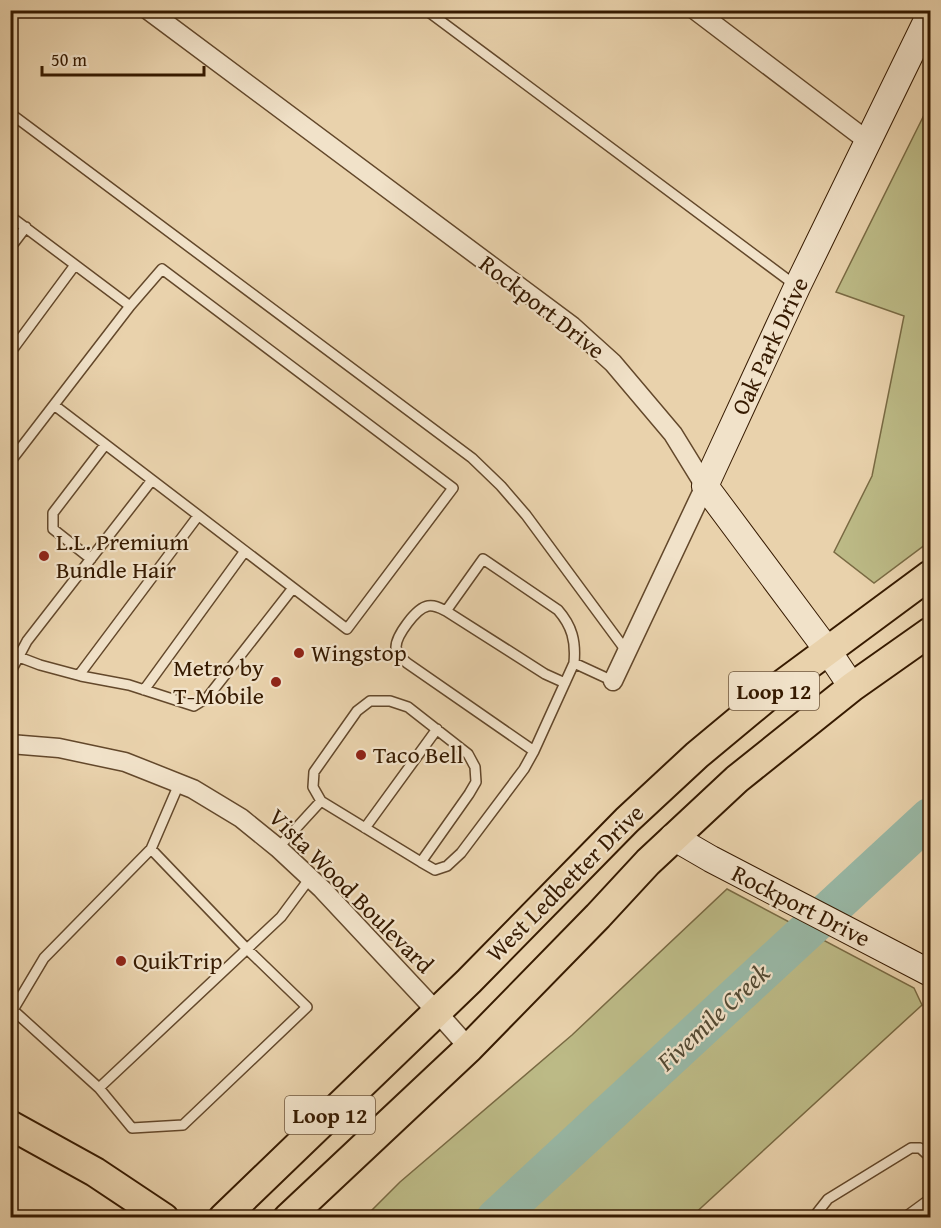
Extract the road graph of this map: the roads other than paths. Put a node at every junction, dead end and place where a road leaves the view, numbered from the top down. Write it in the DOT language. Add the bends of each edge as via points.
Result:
graph roads {
  1 [pos="148,10"];
  2 [pos="426,10"];
  3 [pos="694,10"];
  4 [pos="930,14"];
  5 [pos="10,113"];
  6 [pos="869,142"];
  7 [pos="10,216"];
  8 [pos="26,228"];
  9 [pos="10,248"];
  10 [pos="75,264"];
  11 [pos="797,287"];
  12 [pos="130,306"];
  13 [pos="10,353"];
  14 [pos="54,405"];
  15 [pos="105,445"];
  16 [pos="10,462"];
  17 [pos="152,480"];
  18 [pos="705,486"];
  19 [pos="198,516"];
  20 [pos="245,551"];
  21 [pos="91,559"];
  22 [pos="930,575"];
  23 [pos="293,588"];
  24 [pos="446,611"];
  25 [pos="930,632"];
  26 [pos="828,651"];
  27 [pos="627,652"];
  28 [pos="19,657"];
  29 [pos="574,663"];
  30 [pos="10,673"];
  31 [pos="79,675"];
  32 [pos="613,681"];
  33 [pos="565,683"];
  34 [pos="852,687"];
  35 [pos="144,690"];
  36 [pos="437,729"];
  37 [pos="10,744"];
  38 [pos="534,751"];
  39 [pos="179,784"];
  40 [pos="321,801"];
  41 [pos="365,828"];
  42 [pos="673,837"];
  43 [pos="278,848"];
  44 [pos="151,849"];
  45 [pos="421,862"];
  46 [pos="310,878"];
  47 [pos="247,949"];
  48 [pos="930,973"];
  49 [pos="12,1012"];
  50 [pos="437,1012"];
  51 [pos="469,1048"];
  52 [pos="99,1088"];
  53 [pos="10,1125"];
  54 [pos="930,1157"];
  55 [pos="930,1199"];
  56 [pos="299,1211"];
  57 [pos="164,1218"];
  58 [pos="223,1218"];
  59 [pos="813,1218"];
  60 [pos="904,1218"];
  1 -- 18 [label="street, Rockport Drive" via="572,326 613,363 673,434"];
  2 -- 11 [label="lane"];
  3 -- 6 [label="street"];
  4 -- 6 [label="street, Oak Park Drive"];
  5 -- 27 [label="lane" via="472,458 526,515"];
  6 -- 11 [label="street, Oak Park Drive"];
  7 -- 8 [label="lane"];
  8 -- 9 [label="lane"];
  8 -- 10 [label="lane"];
  10 -- 12 [label="lane"];
  10 -- 13 [label="lane"];
  11 -- 18 [label="street, Oak Park Drive"];
  12 -- 14 [label="lane"];
  12 -- 23 [label="lane" via="162,269 453,488 347,629"];
  14 -- 15 [label="lane"];
  14 -- 16 [label="lane"];
  15 -- 17 [label="lane"];
  15 -- 21 [label="lane" via="53,513 53,529"];
  17 -- 19 [label="lane"];
  17 -- 21 [label="lane"];
  18 -- 26 [label="street, Rockport Drive"];
  18 -- 27 [label="street, Oak Park Drive"];
  19 -- 20 [label="lane"];
  19 -- 31 [label="lane"];
  20 -- 23 [label="lane"];
  20 -- 35 [label="lane"];
  21 -- 28 [label="lane" via="27,641"];
  22 -- 26 [label="main road, West Ledbetter Drive / Loop 12"];
  23 -- 35 [label="lane" via="207,698 194,706"];
  24 -- 29 [label="lane" via="483,559 567,620 575,648"];
  24 -- 33 [label="lane"];
  24 -- 38 [label="lane" via="426,606 418,611 400,636 396,646 399,655"];
  25 -- 34 [label="main road, West Ledbetter Drive / Loop 12"];
  26 -- 34 [label="street, Rockport Drive"];
  26 -- 50 [label="main road, West Ledbetter Drive / Loop 12" via="697,755"];
  27 -- 32 [label="street, Oak Park Drive"];
  28 -- 30 [label="lane"];
  28 -- 31 [label="lane"];
  29 -- 32 [label="lane"];
  29 -- 33 [label="lane"];
  31 -- 35 [label="lane"];
  33 -- 38 [label="lane"];
  34 -- 42 [label="main road, West Ledbetter Drive / Loop 12" via="737,778"];
  36 -- 40 [label="lane" via="408,707 390,701 370,702 357,711 314,772 313,787"];
  36 -- 41 [label="lane"];
  36 -- 45 [label="lane" via="468,754 475,767 476,782"];
  37 -- 39 [label="street, Vista Wood Boulevard" via="59,748 125,762"];
  38 -- 45 [label="lane" via="461,853 447,866 435,870"];
  39 -- 43 [label="street, Vista Wood Boulevard" via="242,818"];
  39 -- 44 [label="lane"];
  40 -- 41 [label="lane"];
  40 -- 43 [label="lane"];
  41 -- 45 [label="lane"];
  42 -- 48 [label="street, Rockport Drive"];
  42 -- 51 [label="main road, West Ledbetter Drive / Loop 12"];
  43 -- 46 [label="street, Vista Wood Boulevard"];
  44 -- 47 [label="lane"];
  44 -- 49 [label="lane" via="44,958"];
  46 -- 47 [label="lane" via="281,917"];
  46 -- 50 [label="street, Vista Wood Boulevard"];
  47 -- 52 [label="lane"];
  47 -- 52 [label="lane" via="307,1007 183,1125 132,1128"];
  49 -- 52 [label="lane"];
  50 -- 51 [label="street, Vista Wood Boulevard"];
  50 -- 58 [label="main road, West Ledbetter Drive / Loop 12"];
  51 -- 56 [label="main road, West Ledbetter Drive / Loop 12"];
  53 -- 57 [label="main road" via="95,1172"];
  54 -- 59 [label="lane" via="920,1148 911,1148 828,1199"];
  55 -- 60 [label="lane"];
}
